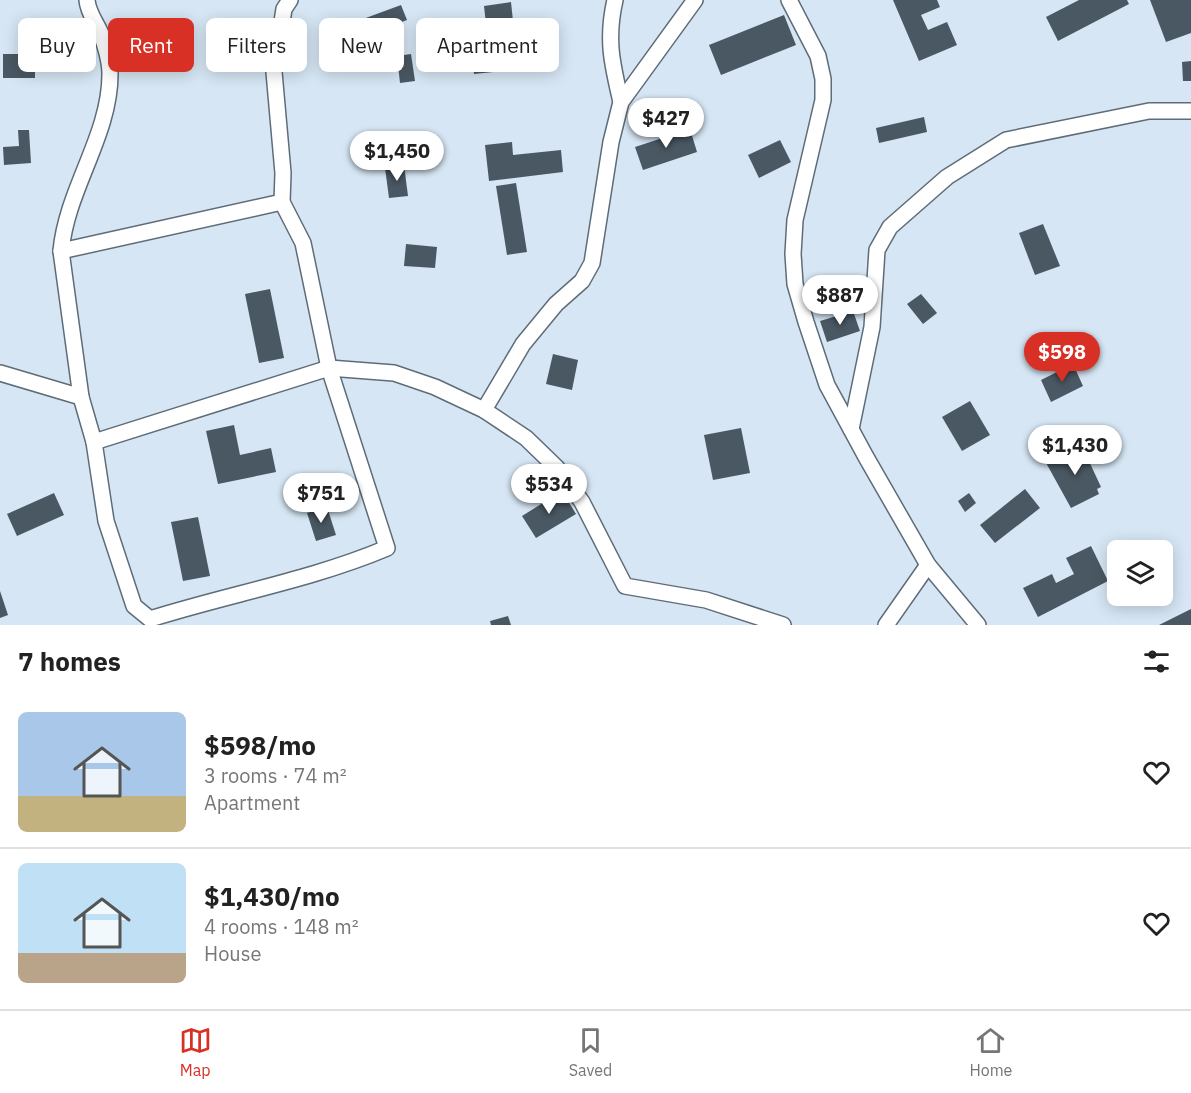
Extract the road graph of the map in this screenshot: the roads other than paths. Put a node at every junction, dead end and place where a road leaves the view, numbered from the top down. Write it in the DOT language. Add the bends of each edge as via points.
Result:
graph roads {
  1 [pos="87,0"];
  2 [pos="290,0"];
  3 [pos="615,0"];
  4 [pos="695,0"];
  5 [pos="789,0"];
  6 [pos="621,102"];
  7 [pos="1191,111"];
  8 [pos="282,202"];
  9 [pos="61,250"];
  10 [pos="329,368"];
  11 [pos="0,373"];
  12 [pos="81,397"];
  13 [pos="484,410"];
  14 [pos="851,429"];
  15 [pos="94,442"];
  16 [pos="928,565"];
  17 [pos="783,625"];
  18 [pos="886,625"];
  19 [pos="978,625"];
  1 -- 9 [label="street" via="110,71 108,101 99,134 76,185"];
  2 -- 8 [label="street" via="284,9 274,72"];
  3 -- 6 [label="street" via="609,25 609,54"];
  4 -- 6 [label="street"];
  5 -- 14 [label="street" via="818,56 823,79 823,100 795,220 795,284 827,385"];
  6 -- 13 [label="street" via="592,263 582,281 522,344"];
  7 -- 14 [label="street" via="1149,111 1006,140 947,177 890,227 877,250 872,327"];
  8 -- 9 [label="street"];
  8 -- 10 [label="street" via="303,243"];
  9 -- 12 [label="street"];
  10 -- 13 [label="street" via="394,373"];
  10 -- 15 [label="street"];
  10 -- 15 [label="street" via="387,548 349,564 150,619 134,606 106,521"];
  11 -- 12 [label="street"];
  12 -- 15 [label="street"];
  13 -- 17 [label="street" via="526,438 557,468 582,502 625,586 706,600"];
  14 -- 16 [label="street"];
  16 -- 18 [label="street"];
  16 -- 19 [label="street"];
}
